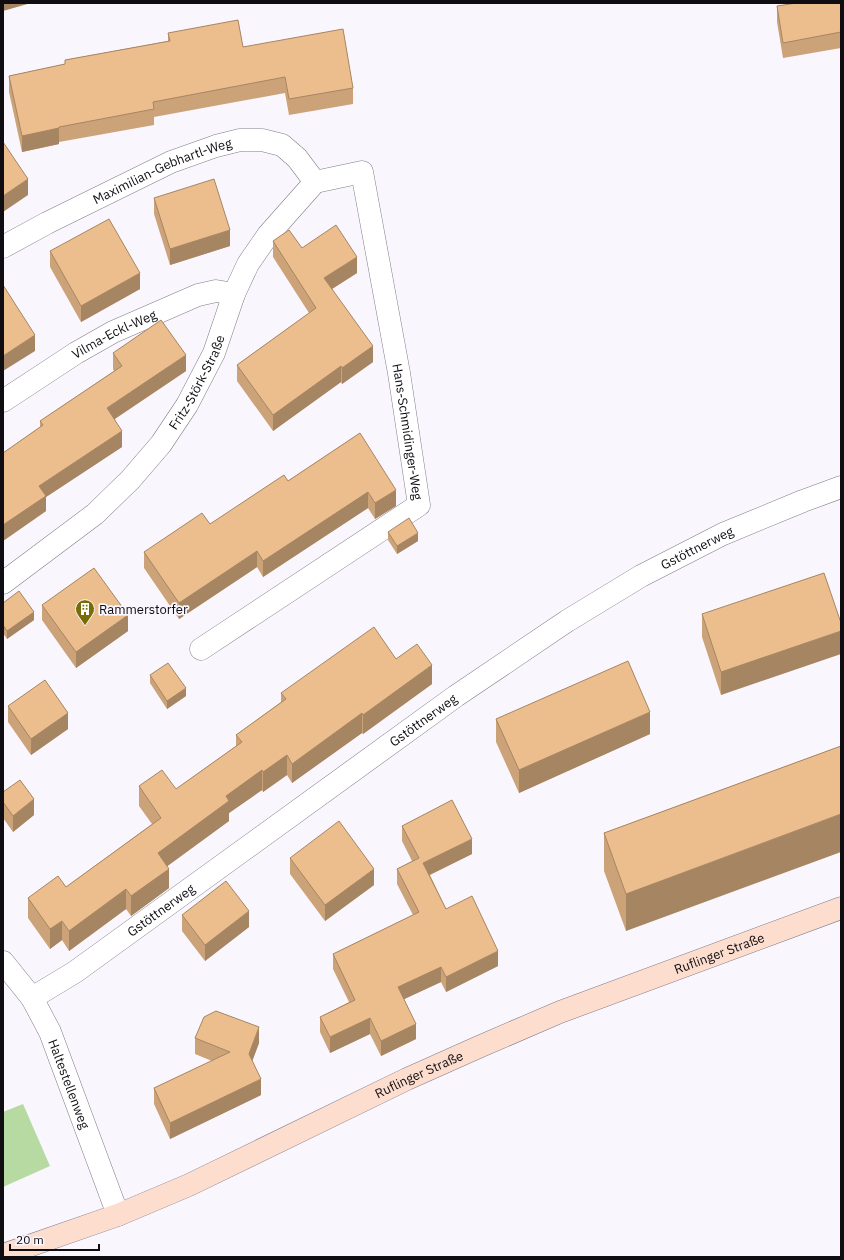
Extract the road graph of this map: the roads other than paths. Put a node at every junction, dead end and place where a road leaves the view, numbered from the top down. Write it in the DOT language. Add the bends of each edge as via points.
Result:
graph roads {
  1 [pos="315,182"];
  2 [pos="3,247"];
  3 [pos="234,294"];
  4 [pos="3,401"];
  5 [pos="841,487"];
  6 [pos="3,582"];
  7 [pos="201,649"];
  8 [pos="841,908"];
  9 [pos="3,962"];
  10 [pos="32,998"];
  11 [pos="118,1215"];
  12 [pos="3,1255"];
  1 -- 2 [label="street, Maximilian-Gebhartl-Weg" via="297,158 282,145 262,140 240,140 171,162"];
  1 -- 3 [label="street, Fritz-Störk-Straße" via="268,235 248,264"];
  1 -- 7 [label="street, Hans-Schmidinger-Weg" via="362,172 399,373 419,504"];
  3 -- 4 [label="street, Vilma-Eckl-Weg" via="216,291 198,295 113,332"];
  3 -- 6 [label="street, Fritz-Störk-Straße" via="214,353 187,405 161,444 130,480 95,514"];
  5 -- 10 [label="street, Gstöttnerweg" via="723,534 641,576 567,621 456,696 75,972"];
  8 -- 11 [label="street, Ruflinger Straße" via="567,1010 496,1040 190,1185"];
  9 -- 10 [label="street, Haltestellenweg"];
  10 -- 11 [label="street, Haltestellenweg" via="50,1032"];
  11 -- 12 [label="street, Ruflinger Straße"];
}
